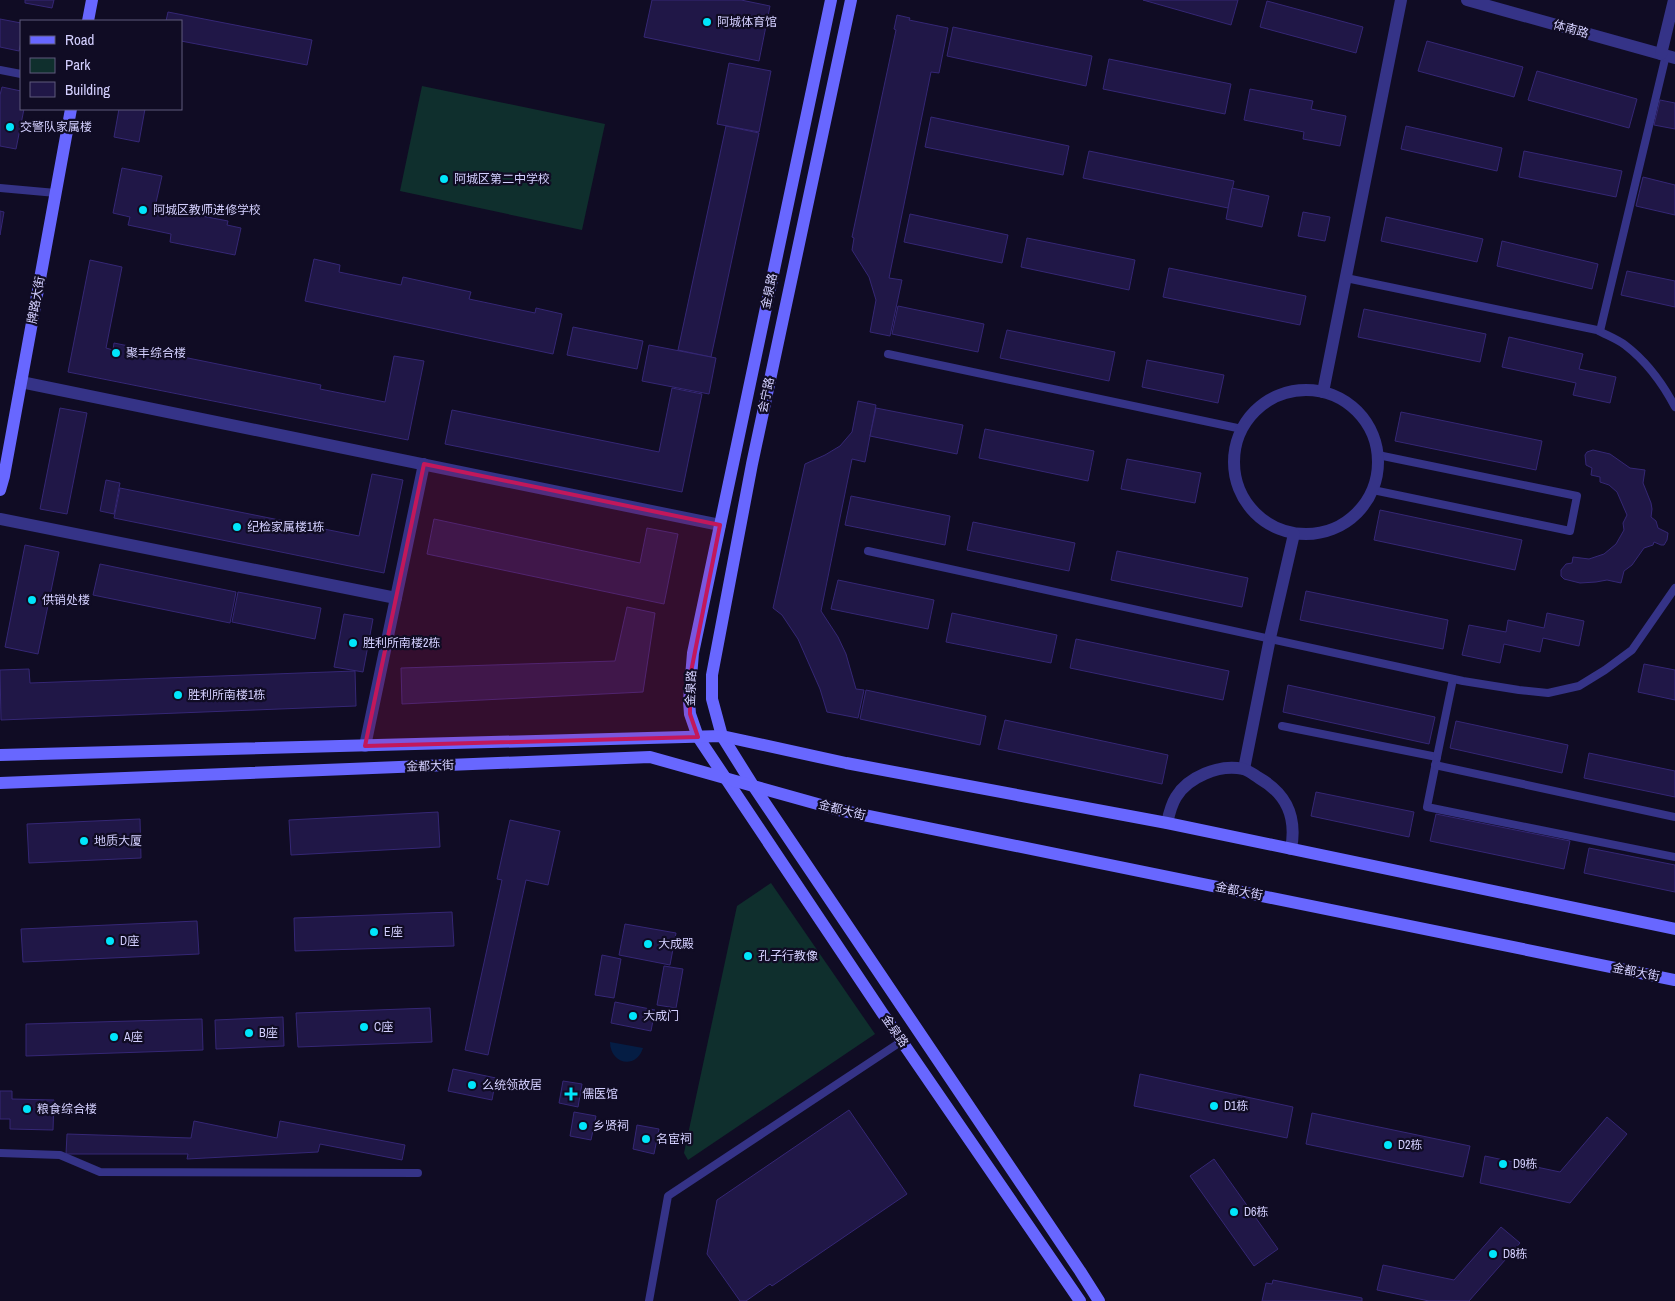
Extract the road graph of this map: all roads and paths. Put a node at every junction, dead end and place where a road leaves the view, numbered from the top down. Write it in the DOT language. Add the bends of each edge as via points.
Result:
graph roads {
  1 [pos="92,0"];
  2 [pos="831,0"];
  3 [pos="851,0"];
  4 [pos="1401,0"];
  5 [pos="1467,0"];
  6 [pos="1674,0"];
  7 [pos="88,20"];
  8 [pos="1667,56"];
  9 [pos="0,70"];
  10 [pos="20,74"];
  11 [pos="71,110"];
  12 [pos="0,188"];
  13 [pos="56,192"];
  14 [pos="1346,278"];
  15 [pos="1600,331"];
  16 [pos="888,354"];
  17 [pos="21,382"];
  18 [pos="1323,392"];
  19 [pos="1675,407"];
  20 [pos="1242,429"];
  21 [pos="1378,455"];
  22 [pos="424,464"];
  23 [pos="0,490"];
  24 [pos="1373,490"];
  25 [pos="0,520"];
  26 [pos="720,525"];
  27 [pos="1294,534"];
  28 [pos="868,551"];
  29 [pos="1675,588"];
  30 [pos="396,598"];
  31 [pos="1270,638"];
  32 [pos="1454,679"];
  33 [pos="1282,726"];
  34 [pos="722,736"];
  35 [pos="698,737"];
  36 [pos="365,746"];
  37 [pos="0,755"];
  38 [pos="1436,761"];
  39 [pos="1244,769"];
  40 [pos="725,777"];
  41 [pos="0,783"];
  42 [pos="752,784"];
  43 [pos="1675,816"];
  44 [pos="1167,822"];
  45 [pos="1291,849"];
  46 [pos="1675,858"];
  47 [pos="1675,930"];
  48 [pos="1675,980"];
  49 [pos="902,1041"];
  50 [pos="0,1152"];
  51 [pos="418,1173"];
  52 [pos="650,1301"];
  53 [pos="1080,1301"];
  54 [pos="1099,1301"];
  1 -- 7 [label="main road"];
  2 -- 26 [label="main road, 金泉路"];
  3 -- 34 [label="main road, 会宁路" via="752,464 712,675 712,699"];
  4 -- 14 [label="street"];
  5 -- 8 [label="street, 体南路"];
  6 -- 8 [label="street"];
  8 -- 15 [label="lane"];
  9 -- 10 [label="lane"];
  11 -- 13 [label="main road, 牌路大街"];
  12 -- 13 [label="lane"];
  13 -- 17 [label="main road, 牌路大街"];
  14 -- 15 [label="lane"];
  14 -- 18 [label="street"];
  15 -- 19 [label="lane" via="1644,362"];
  16 -- 20 [label="lane"];
  17 -- 22 [label="street"];
  17 -- 23 [label="main road, 牌路大街"];
  18 -- 20 [label="street" via="1308,390 1280,395 1256,411"];
  18 -- 21 [label="street" via="1336,396 1358,412 1367,423"];
  20 -- 27 [label="street" via="1234,462 1240,491 1256,514 1280,530"];
  21 -- 24 [label="street"];
  21 -- 24 [label="lane" via="1577,496 1570,531"];
  22 -- 26 [label="street"];
  22 -- 30 [label="street"];
  24 -- 27 [label="street" via="1367,502 1348,522 1322,533"];
  25 -- 30 [label="street"];
  26 -- 35 [label="main road, 金泉路" via="690,677 690,714"];
  27 -- 31 [label="street"];
  28 -- 31 [label="lane"];
  29 -- 32 [label="lane" via="1632,650 1579,686 1548,693"];
  30 -- 36 [label="street"];
  31 -- 32 [label="lane"];
  31 -- 39 [label="street"];
  32 -- 38 [label="lane"];
  33 -- 38 [label="lane"];
  34 -- 35 [label="main road, 金都大街"];
  34 -- 42 [label="main road, 会宁路"];
  34 -- 44 [label="main road, 金都大街"];
  35 -- 36 [label="main road, 金都大街"];
  35 -- 40 [label="main road, 金泉路"];
  36 -- 37 [label="main road, 金都大街"];
  38 -- 43 [label="lane"];
  38 -- 46 [label="lane" via="1428,807"];
  39 -- 44 [label="street" via="1213,770 1197,777 1177,796"];
  39 -- 45 [label="street" via="1270,784 1291,814 1294,825"];
  40 -- 41 [label="main road, 金都大街" via="650,757"];
  40 -- 42 [label="main road, 金都大街"];
  40 -- 49 [label="main road, 金泉路"];
  42 -- 48 [label="main road, 金都大街" via="839,810"];
  42 -- 54 [label="main road, 金泉路"];
  44 -- 45 [label="main road, 金都大街"];
  45 -- 47 [label="main road, 金都大街"];
  49 -- 52 [label="lane" via="668,1196"];
  49 -- 53 [label="main road, 金泉路"];
  50 -- 51 [label="lane" via="60,1155 100,1172"];
}
